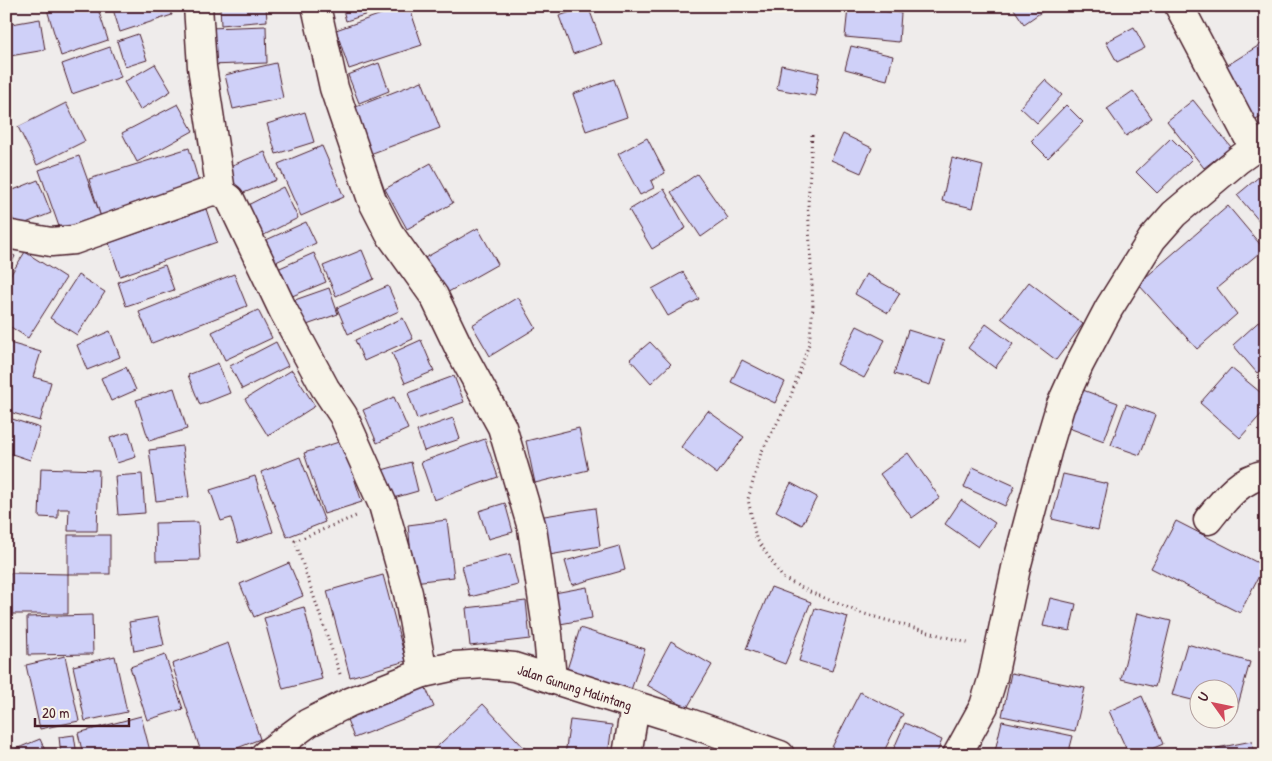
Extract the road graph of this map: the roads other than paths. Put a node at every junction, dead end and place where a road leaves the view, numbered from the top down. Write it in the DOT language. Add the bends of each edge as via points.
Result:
graph roads {
  1 [pos="198,6"];
  2 [pos="316,6"];
  3 [pos="1179,6"];
  4 [pos="1260,144"];
  5 [pos="221,192"];
  6 [pos="6,234"];
  7 [pos="1266,474"];
  8 [pos="1208,520"];
  9 [pos="423,673"];
  10 [pos="552,679"];
  11 [pos="635,706"];
  12 [pos="265,755"];
  13 [pos="628,755"];
  14 [pos="780,755"];
  15 [pos="957,755"];
  1 -- 5 [label="street" via="202,67"];
  2 -- 10 [label="street" via="334,88 372,200 389,233 434,296 502,427 532,528"];
  3 -- 4 [label="street"];
  4 -- 15 [label="street" via="1174,214 1152,239 1109,308 1079,365 1049,444 984,706"];
  5 -- 6 [label="street" via="212,192 74,240 51,242"];
  5 -- 9 [label="street" via="237,210 284,310 343,416 383,505 408,592"];
  7 -- 8 [label="street" via="1256,476 1232,491"];
  9 -- 10 [label="street, Jalan Gunung Malintang" via="485,664 514,667"];
  9 -- 12 [label="street, Jalan Gunung Malintang" via="350,702 308,723"];
  10 -- 11 [label="street, Jalan Gunung Malintang"];
  11 -- 13 [label="street"];
  11 -- 14 [label="street, Jalan Gunung Malintang"];
}
